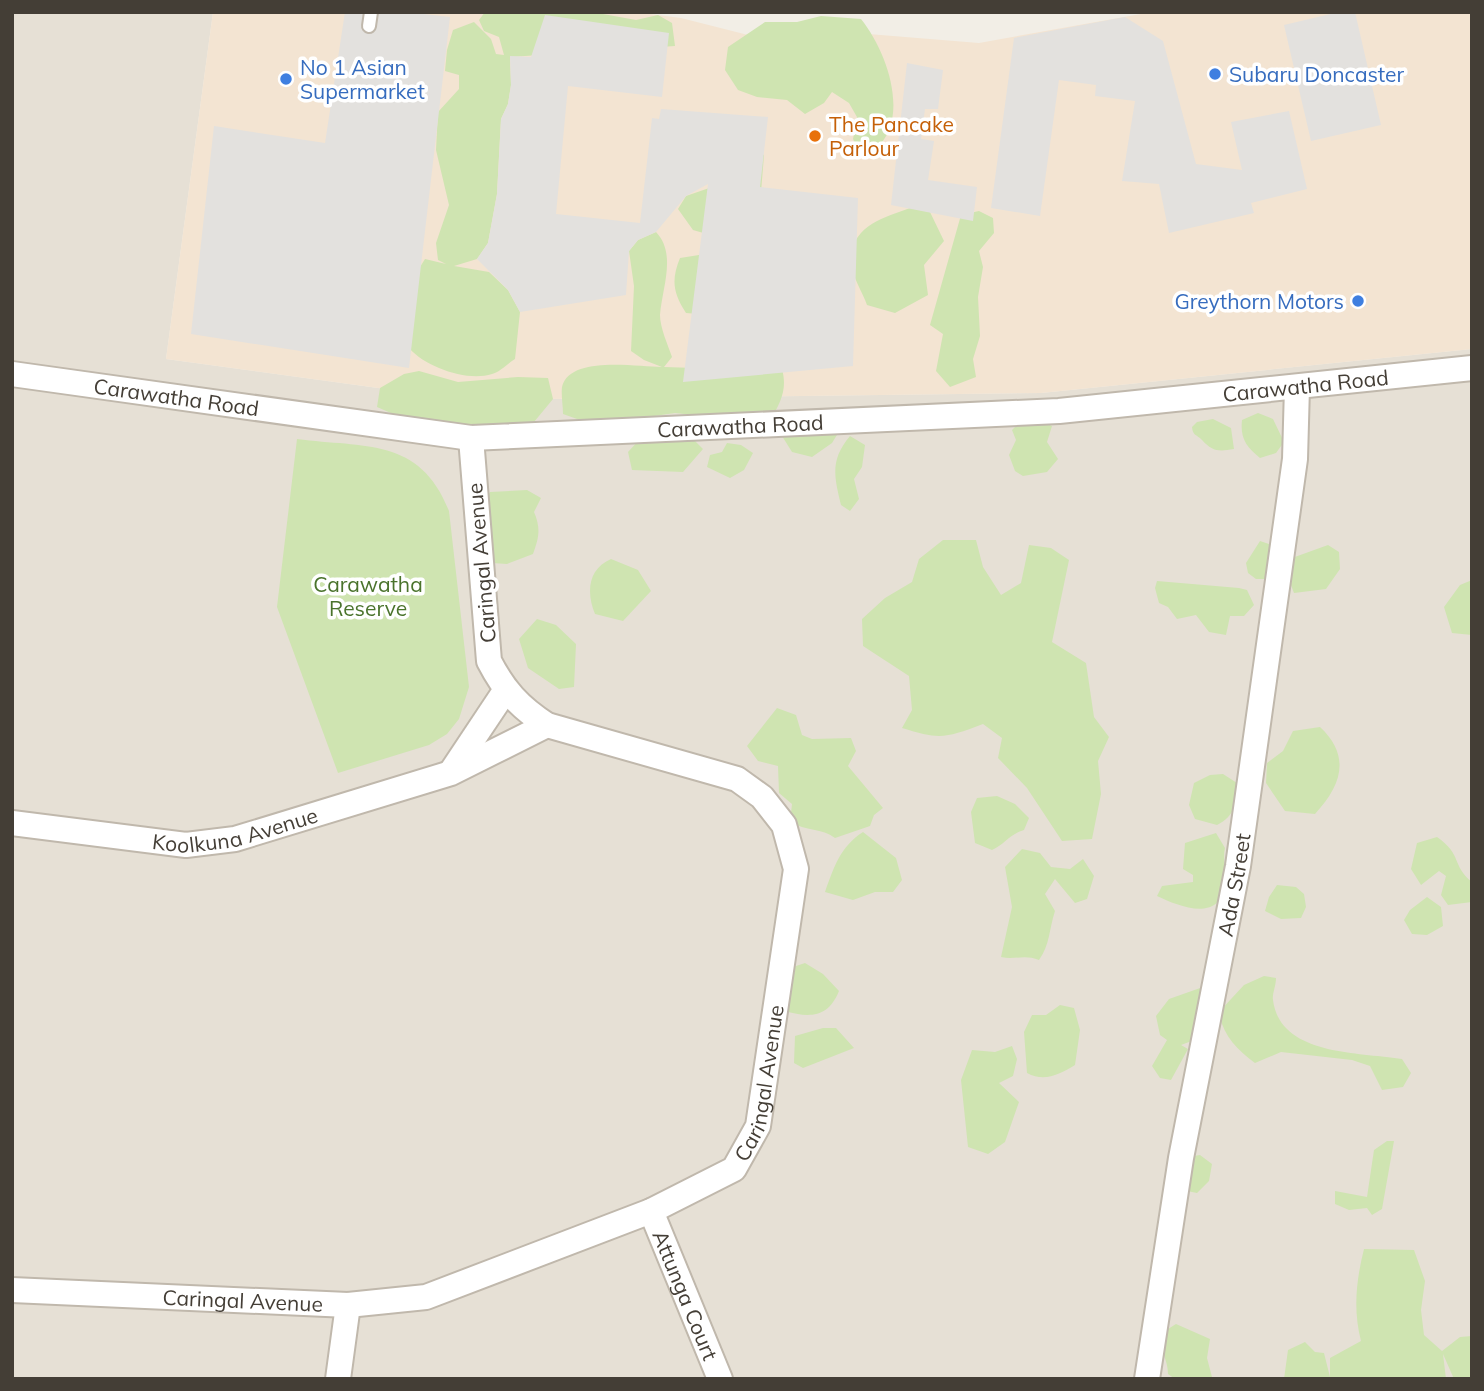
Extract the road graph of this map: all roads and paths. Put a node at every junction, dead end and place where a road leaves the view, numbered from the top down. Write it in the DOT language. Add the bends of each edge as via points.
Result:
graph roads {
  1 [pos="371,12"];
  2 [pos="369,26"];
  3 [pos="1472,368"];
  4 [pos="12,374"];
  5 [pos="1297,387"];
  6 [pos="471,438"];
  7 [pos="505,691"];
  8 [pos="547,725"];
  9 [pos="451,773"];
  10 [pos="12,823"];
  11 [pos="651,1211"];
  12 [pos="12,1290"];
  13 [pos="348,1305"];
  14 [pos="338,1379"];
  15 [pos="720,1379"];
  16 [pos="1147,1379"];
  1 -- 2 [label="lane"];
  3 -- 5 [label="street, Carawatha Road"];
  4 -- 6 [label="street, Carawatha Road"];
  5 -- 6 [label="street, Carawatha Road" via="1059,411"];
  5 -- 16 [label="street, Ada Street" via="1295,459 1238,866 1181,1158"];
  6 -- 7 [label="street, Caringal Avenue" via="489,661"];
  7 -- 8 [label="street, Caringal Avenue"];
  7 -- 9 [label="street"];
  8 -- 9 [label="street, Koolkuna Avenue"];
  8 -- 11 [label="street, Caringal Avenue" via="737,779 762,797 784,825 796,869 758,1126 734,1169"];
  9 -- 10 [label="street, Koolkuna Avenue" via="235,839 186,845"];
  11 -- 13 [label="street, Caringal Avenue" via="426,1297"];
  11 -- 15 [label="street, Attunga Court"];
  12 -- 13 [label="street, Caringal Avenue"];
  13 -- 14 [label="street"];
}
